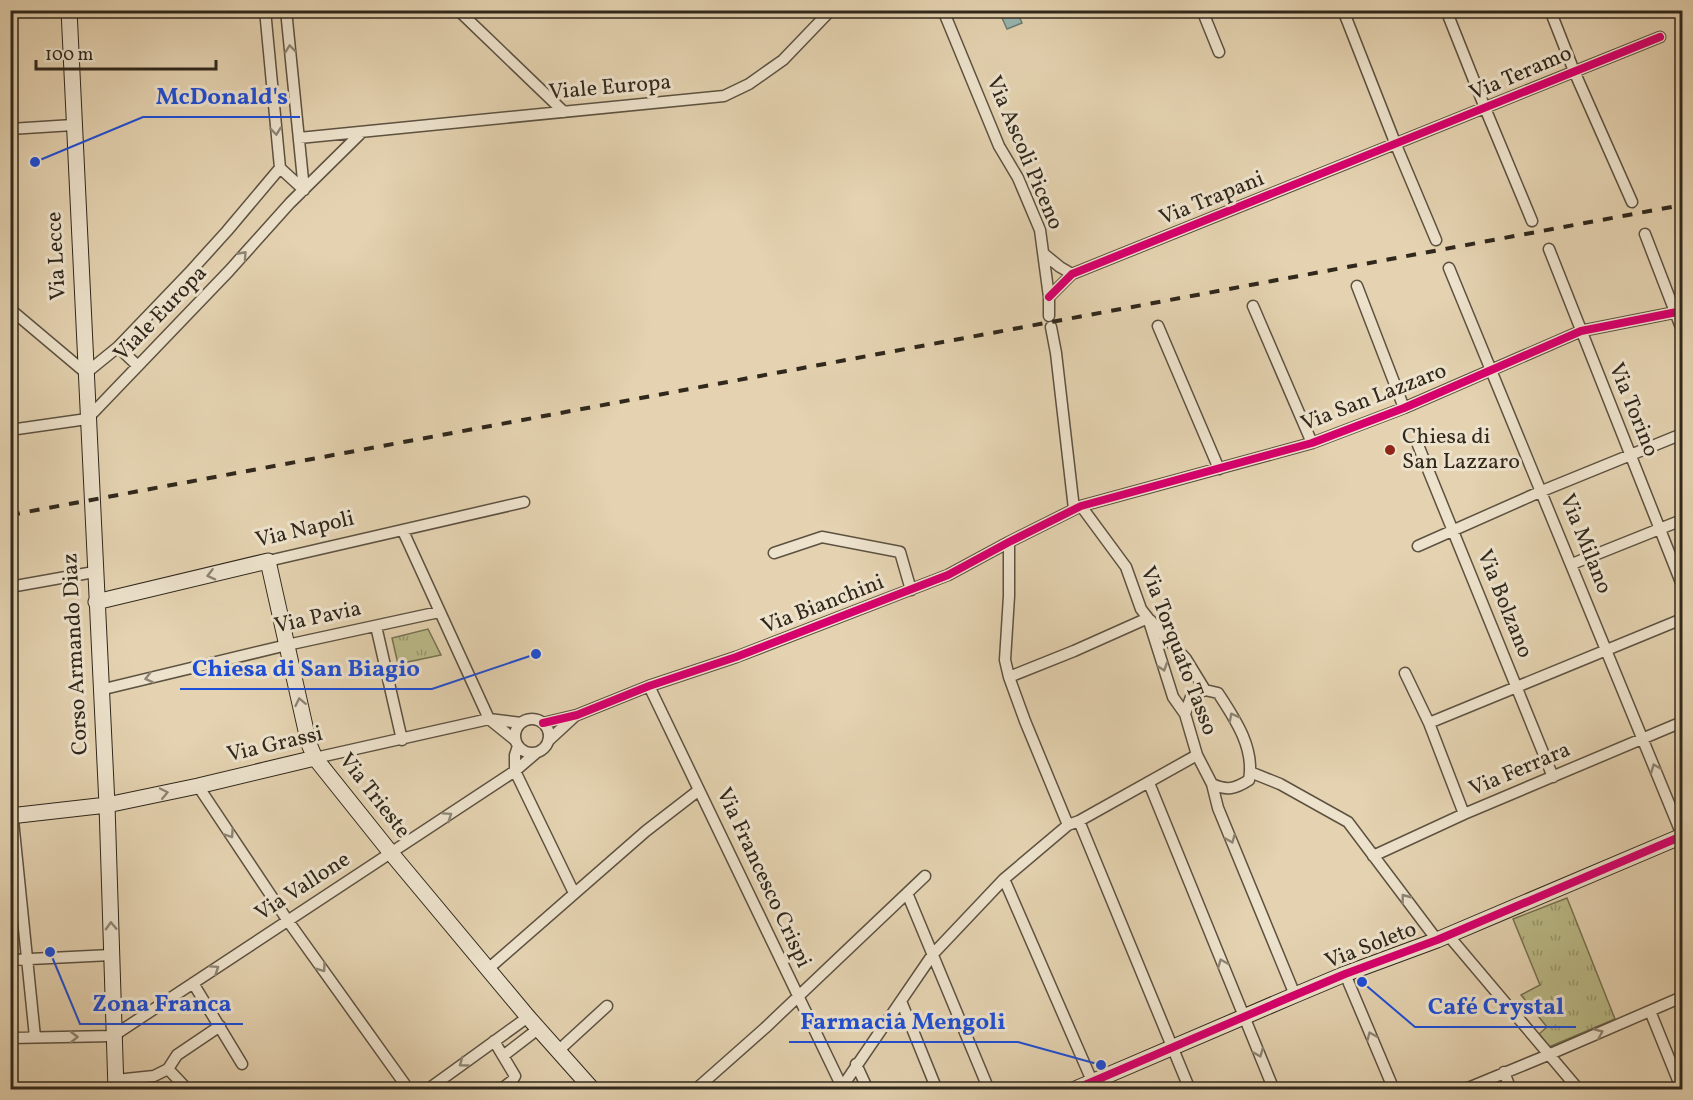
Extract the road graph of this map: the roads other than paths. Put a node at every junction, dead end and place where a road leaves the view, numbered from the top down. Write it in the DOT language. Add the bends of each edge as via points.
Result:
graph roads {
  1 [pos="69,10"];
  2 [pos="265,10"];
  3 [pos="286,10"];
  4 [pos="458,10"];
  5 [pos="831,10"];
  6 [pos="943,10"];
  7 [pos="1202,10"];
  8 [pos="1343,10"];
  9 [pos="1446,10"];
  10 [pos="1550,10"];
  11 [pos="1660,37"];
  12 [pos="1219,52"];
  13 [pos="1574,71"];
  14 [pos="1485,108"];
  15 [pos="564,112"];
  16 [pos="73,125"];
  17 [pos="10,129"];
  18 [pos="362,132"];
  19 [pos="299,138"];
  20 [pos="1396,145"];
  21 [pos="280,168"];
  22 [pos="304,190"];
  23 [pos="1632,202"];
  24 [pos="1532,220"];
  25 [pos="1645,234"];
  26 [pos="1436,240"];
  27 [pos="1549,249"];
  28 [pos="1044,254"];
  29 [pos="1449,268"];
  30 [pos="1072,274"];
  31 [pos="1357,286"];
  32 [pos="1049,297"];
  33 [pos="1253,306"];
  34 [pos="10,309"];
  35 [pos="1679,312"];
  36 [pos="1050,322"];
  37 [pos="1158,326"];
  38 [pos="1683,330"];
  39 [pos="1581,331"];
  40 [pos="118,347"];
  41 [pos="138,366"];
  42 [pos="1492,370"];
  43 [pos="86,373"];
  44 [pos="1404,408"];
  45 [pos="87,419"];
  46 [pos="10,430"];
  47 [pos="1683,434"];
  48 [pos="1312,443"];
  49 [pos="1418,445"];
  50 [pos="1631,456"];
  51 [pos="1219,469"];
  52 [pos="1542,491"];
  53 [pos="91,500"];
  54 [pos="524,502"];
  55 [pos="1078,507"];
  56 [pos="1683,520"];
  57 [pos="1660,529"];
  58 [pos="1454,530"];
  59 [pos="403,531"];
  60 [pos="1009,542"];
  61 [pos="1418,546"];
  62 [pos="774,553"];
  63 [pos="268,561"];
  64 [pos="1572,564"];
  65 [pos="94,572"];
  66 [pos="1683,585"];
  67 [pos="10,587"];
  68 [pos="911,590"];
  69 [pos="96,602"];
  70 [pos="439,612"];
  71 [pos="1148,618"];
  72 [pos="1683,619"];
  73 [pos="376,626"];
  74 [pos="287,645"];
  75 [pos="1607,650"];
  76 [pos="1405,673"];
  77 [pos="1009,677"];
  78 [pos="649,686"];
  79 [pos="1516,687"];
  80 [pos="100,690"];
  81 [pos="1205,690"];
  82 [pos="1185,714"];
  83 [pos="577,715"];
  84 [pos="489,719"];
  85 [pos="1683,722"];
  86 [pos="521,723"];
  87 [pos="543,723"];
  88 [pos="1429,723"];
  89 [pos="1643,739"];
  90 [pos="402,740"];
  91 [pos="548,741"];
  92 [pos="517,743"];
  93 [pos="536,753"];
  94 [pos="1197,755"];
  95 [pos="315,758"];
  96 [pos="515,771"];
  97 [pos="1250,772"];
  98 [pos="1553,777"];
  99 [pos="1149,783"];
  100 [pos="1212,784"];
  101 [pos="198,786"];
  102 [pos="699,790"];
  103 [pos="10,791"];
  104 [pos="107,805"];
  105 [pos="1464,814"];
  106 [pos="12,816"];
  107 [pos="1074,823"];
  108 [pos="1683,836"];
  109 [pos="391,853"];
  110 [pos="1373,856"];
  111 [pos="925,876"];
  112 [pos="1004,879"];
  113 [pos="574,893"];
  114 [pos="907,893"];
  115 [pos="288,921"];
  116 [pos="1442,938"];
  117 [pos="933,954"];
  118 [pos="111,955"];
  119 [pos="26,959"];
  120 [pos="10,960"];
  121 [pos="488,969"];
  122 [pos="1345,974"];
  123 [pos="194,983"];
  124 [pos="1295,995"];
  125 [pos="798,997"];
  126 [pos="1683,997"];
  127 [pos="901,1001"];
  128 [pos="607,1006"];
  129 [pos="1650,1011"];
  130 [pos="1244,1017"];
  131 [pos="533,1023"];
  132 [pos="220,1026"];
  133 [pos="113,1036"];
  134 [pos="35,1037"];
  135 [pos="10,1038"];
  136 [pos="494,1041"];
  137 [pos="1172,1048"];
  138 [pos="559,1050"];
  139 [pos="1548,1055"];
  140 [pos="503,1056"];
  141 [pos="242,1064"];
  142 [pos="856,1064"];
  143 [pos="168,1069"];
  144 [pos="1504,1072"];
  145 [pos="1094,1085"];
  146 [pos="120,1086"];
  147 [pos="841,1088"];
  148 [pos="188,1089"];
  149 [pos="409,1089"];
  150 [pos="427,1089"];
  151 [pos="500,1089"];
  152 [pos="594,1089"];
  153 [pos="695,1089"];
  154 [pos="868,1089"];
  155 [pos="937,1089"];
  156 [pos="989,1089"];
  157 [pos="1073,1089"];
  158 [pos="1190,1089"];
  159 [pos="1274,1089"];
  160 [pos="1394,1089"];
  161 [pos="1463,1089"];
  162 [pos="1511,1089"];
  163 [pos="1578,1089"];
  164 [pos="1682,1089"];
  1 -- 16 [label="street, Via Lecce"];
  2 -- 21 [label="street, one-way"];
  19 -- 3 [label="street, one-way"];
  4 -- 15 [label="street"];
  5 -- 15 [label="street, Viale Europa" via="783,60 750,84 724,96"];
  6 -- 28 [label="street, Via Ascoli Piceno" via="999,146 1026,196 1040,230"];
  7 -- 12 [label="street"];
  8 -- 20 [label="street"];
  9 -- 14 [label="street"];
  10 -- 13 [label="street"];
  11 -- 13 [label="street, Via Teramo"];
  13 -- 14 [label="street, Via Teramo"];
  13 -- 23 [label="street"];
  14 -- 20 [label="street, Via Teramo"];
  14 -- 24 [label="street"];
  15 -- 18 [label="street, Viale Europa"];
  16 -- 17 [label="street"];
  16 -- 43 [label="street, Via Lecce"];
  18 -- 19 [label="street, Viale Europa"];
  18 -- 22 [label="street, Viale Europa"];
  19 -- 22 [label="street"];
  20 -- 26 [label="street"];
  20 -- 30 [label="street, Via Trapani"];
  21 -- 22 [label="street"];
  21 -- 40 [label="street, Viale Europa"];
  41 -- 22 [label="street, Viale Europa, one-way"];
  25 -- 35 [label="street"];
  27 -- 39 [label="street, Via Torino"];
  28 -- 30 [label="street"];
  28 -- 32 [label="street, Via Ascoli Piceno"];
  29 -- 42 [label="street, Via Milano"];
  30 -- 32 [label="street, Via Trapani"];
  31 -- 44 [label="street"];
  32 -- 36 [label="street, Via Ascoli Piceno"];
  33 -- 48 [label="street"];
  34 -- 43 [label="street"];
  35 -- 38 [label="street"];
  35 -- 39 [label="street, Via San Lazzaro"];
  36 -- 55 [label="street, Via Torquato Tasso"];
  37 -- 51 [label="street"];
  39 -- 42 [label="street, Via San Lazzaro"];
  39 -- 50 [label="street, Via Torino"];
  40 -- 41 [label="street"];
  40 -- 43 [label="street, Viale Europa"];
  41 -- 45 [label="street, Viale Europa"];
  42 -- 44 [label="street, Via San Lazzaro"];
  42 -- 52 [label="street, Via Milano"];
  43 -- 45 [label="street, Via Lecce"];
  44 -- 48 [label="street, Via San Lazzaro"];
  45 -- 46 [label="street"];
  45 -- 53 [label="street, Via Lecce"];
  47 -- 50 [label="street"];
  48 -- 51 [label="street, Via San Lazzaro"];
  49 -- 58 [label="street, Via Bolzano"];
  50 -- 52 [label="street"];
  50 -- 57 [label="street, Via Torino"];
  51 -- 55 [label="street, Via San Lazzaro"];
  52 -- 58 [label="street"];
  52 -- 64 [label="street, Via Milano"];
  53 -- 65 [label="street, Corso Armando Diaz"];
  54 -- 59 [label="street, Via Napoli"];
  55 -- 60 [label="street, Via Bianchini"];
  55 -- 71 [label="street, Via Torquato Tasso" via="1126,567"];
  56 -- 57 [label="street"];
  57 -- 64 [label="street"];
  57 -- 66 [label="street, Via Torino"];
  58 -- 61 [label="street"];
  58 -- 79 [label="street, Via Bolzano"];
  59 -- 63 [label="street, Via Napoli"];
  59 -- 70 [label="street"];
  60 -- 68 [label="street, Via Bianchini"];
  60 -- 77 [label="street" via="1005,660"];
  62 -- 68 [label="street" via="822,537 900,552"];
  63 -- 69 [label="street, Via Napoli, one-way"];
  63 -- 74 [label="street, Via Trieste"];
  64 -- 75 [label="street, Via Milano"];
  65 -- 67 [label="street"];
  65 -- 69 [label="street, Corso Armando Diaz"];
  68 -- 78 [label="street, Via Bianchini"];
  69 -- 80 [label="street, Corso Armando Diaz"];
  70 -- 73 [label="street, Via Pavia"];
  70 -- 84 [label="street"];
  71 -- 77 [label="street"];
  71 -- 81 [label="street" via="1186,660"];
  71 -- 82 [label="street, Via Torquato Tasso, one-way" via="1173,697"];
  72 -- 75 [label="street"];
  73 -- 74 [label="street, Via Pavia"];
  73 -- 90 [label="street"];
  74 -- 80 [label="street, Via Pavia, one-way"];
  95 -- 74 [label="street, Via Trieste, one-way"];
  75 -- 79 [label="street"];
  75 -- 89 [label="street, Via Milano"];
  76 -- 88 [label="street"];
  77 -- 107 [label="street"];
  78 -- 83 [label="street, Via Bianchini"];
  78 -- 102 [label="street, Via Francesco Crispi"];
  79 -- 88 [label="street"];
  79 -- 98 [label="street, Via Bolzano"];
  80 -- 104 [label="street, Corso Armando Diaz"];
  81 -- 82 [label="street" via="1191,697"];
  97 -- 81 [label="street, one-way" via="1250,753 1233,715 1218,693"];
  82 -- 94 [label="street, Via Torquato Tasso"];
  83 -- 87 [label="street"];
  83 -- 91 [label="street"];
  84 -- 86 [label="street"];
  84 -- 90 [label="street, Via Grassi"];
  84 -- 92 [label="street"];
  85 -- 89 [label="street, Via Ferrara"];
  86 -- 87 [label="street" via="536,719"];
  86 -- 92 [label="street" via="515,734"];
  87 -- 91 [label="street"];
  88 -- 105 [label="street"];
  89 -- 98 [label="street, Via Ferrara"];
  108 -- 89 [label="street, Via Milano, one-way"];
  90 -- 95 [label="street, Via Grassi"];
  91 -- 93 [label="street"];
  92 -- 93 [label="street" via="523,750"];
  92 -- 96 [label="street"];
  93 -- 96 [label="street, Via Vallone"];
  94 -- 99 [label="street"];
  94 -- 100 [label="street, Via Torquato Tasso"];
  95 -- 101 [label="street, Via Grassi"];
  95 -- 109 [label="street, Via Trieste"];
  109 -- 96 [label="street, Via Vallone, one-way"];
  96 -- 113 [label="street"];
  97 -- 100 [label="street" via="1249,780 1238,787 1223,789"];
  97 -- 110 [label="street" via="1348,822"];
  98 -- 105 [label="street, Via Ferrara"];
  99 -- 107 [label="street"];
  130 -- 99 [label="street, one-way"];
  100 -- 124 [label="street, Via Torquato Tasso, one-way" via="1218,808"];
  104 -- 101 [label="street, Via Grassi, one-way"];
  101 -- 115 [label="street, one-way"];
  102 -- 113 [label="street"];
  102 -- 125 [label="street, Via Francesco Crispi"];
  103 -- 106 [label="street"];
  104 -- 106 [label="street, Via Grassi"];
  118 -- 104 [label="street, Corso Armando Diaz, one-way"];
  105 -- 110 [label="street, Via Ferrara"];
  106 -- 119 [label="street"];
  107 -- 112 [label="street"];
  107 -- 137 [label="street"];
  108 -- 116 [label="street, Via Soleto"];
  109 -- 115 [label="street, Via Vallone"];
  109 -- 121 [label="street, Via Trieste"];
  116 -- 110 [label="street, one-way"];
  111 -- 114 [label="street"];
  112 -- 117 [label="street"];
  112 -- 145 [label="street"];
  113 -- 121 [label="street"];
  114 -- 117 [label="street"];
  114 -- 125 [label="street"];
  123 -- 115 [label="street, Via Vallone, one-way"];
  115 -- 149 [label="street, one-way"];
  116 -- 122 [label="street, Via Soleto"];
  116 -- 139 [label="street"];
  117 -- 127 [label="street"];
  117 -- 156 [label="street"];
  118 -- 119 [label="street"];
  118 -- 133 [label="street, Corso Armando Diaz"];
  119 -- 120 [label="street"];
  119 -- 134 [label="street"];
  121 -- 131 [label="street, Via Trieste"];
  122 -- 124 [label="street, Via Soleto"];
  160 -- 122 [label="street, one-way"];
  123 -- 132 [label="street"];
  123 -- 133 [label="street, Via Vallone"];
  124 -- 130 [label="street, Via Soleto"];
  125 -- 147 [label="street, Via Francesco Crispi"];
  125 -- 153 [label="street"];
  126 -- 129 [label="street"];
  127 -- 142 [label="street"];
  127 -- 155 [label="street"];
  128 -- 138 [label="street"];
  139 -- 129 [label="street, one-way"];
  129 -- 164 [label="street"];
  130 -- 137 [label="street, Via Soleto"];
  130 -- 159 [label="street, one-way"];
  131 -- 136 [label="street"];
  131 -- 138 [label="street, Via Trieste"];
  131 -- 140 [label="street"];
  132 -- 141 [label="street"];
  132 -- 143 [label="street" via="177,1056"];
  134 -- 133 [label="street, one-way"];
  133 -- 146 [label="street, Corso Armando Diaz"];
  134 -- 135 [label="street"];
  136 -- 140 [label="street"];
  136 -- 150 [label="street, one-way"];
  137 -- 145 [label="street, Via Soleto"];
  137 -- 158 [label="street"];
  138 -- 152 [label="street, Via Trieste"];
  139 -- 144 [label="street"];
  139 -- 163 [label="street"];
  140 -- 151 [label="street" via="515,1076"];
  142 -- 147 [label="street"];
  142 -- 154 [label="street"];
  143 -- 146 [label="street"];
  143 -- 148 [label="street"];
  144 -- 161 [label="street"];
  144 -- 162 [label="street"];
  145 -- 157 [label="street, Via Soleto"];
}
